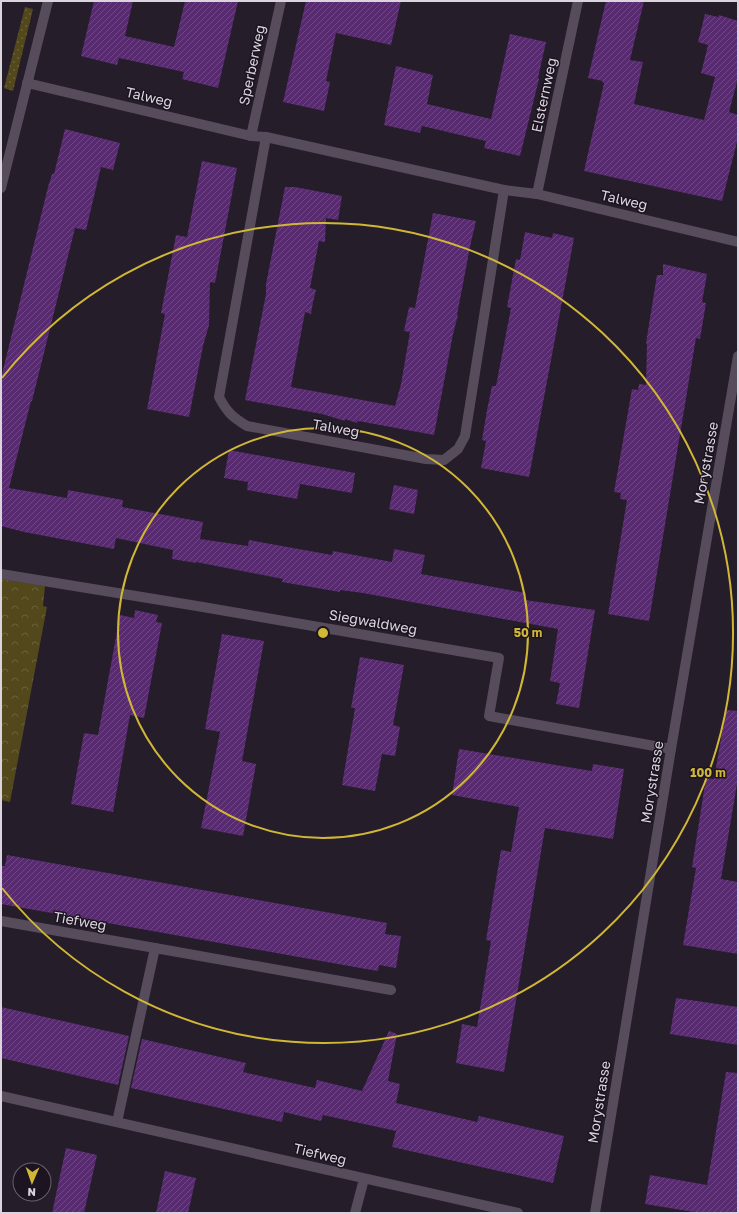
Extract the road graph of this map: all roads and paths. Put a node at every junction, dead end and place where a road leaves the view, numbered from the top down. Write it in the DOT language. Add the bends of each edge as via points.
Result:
graph roads {
  1 [pos="48,1"];
  2 [pos="281,1"];
  3 [pos="578,1"];
  4 [pos="27,83"];
  5 [pos="251,136"];
  6 [pos="266,137"];
  7 [pos="1,188"];
  8 [pos="504,190"];
  9 [pos="537,194"];
  10 [pos="738,242"];
  11 [pos="738,356"];
  12 [pos="1,574"];
  13 [pos="671,749"];
  14 [pos="1,921"];
  15 [pos="155,948"];
  16 [pos="391,990"];
  17 [pos="1,1096"];
  18 [pos="117,1122"];
  19 [pos="364,1179"];
  20 [pos="355,1213"];
  21 [pos="518,1213"];
  22 [pos="595,1213"];
  1 -- 4 [label="street"];
  2 -- 5 [label="street, Sperberweg"];
  3 -- 9 [label="street, Elsternweg"];
  4 -- 5 [label="street, Talweg"];
  4 -- 7 [label="street"];
  5 -- 6 [label="street, Talweg"];
  6 -- 8 [label="street, Talweg"];
  6 -- 8 [label="street, Talweg" via="219,397 235,419 247,426 426,459 444,460 458,449 465,436"];
  8 -- 9 [label="street, Talweg"];
  9 -- 10 [label="street, Talweg"];
  11 -- 13 [label="street, Morystrasse"];
  12 -- 13 [label="street, Siegwaldweg" via="499,658 489,716"];
  13 -- 22 [label="street, Morystrasse"];
  14 -- 15 [label="street, Tiefweg"];
  15 -- 16 [label="street, Tiefweg"];
  15 -- 18 [label="street"];
  17 -- 18 [label="street, Tiefweg"];
  18 -- 19 [label="street, Tiefweg"];
  19 -- 20 [label="street"];
  19 -- 21 [label="street, Tiefweg"];
}
